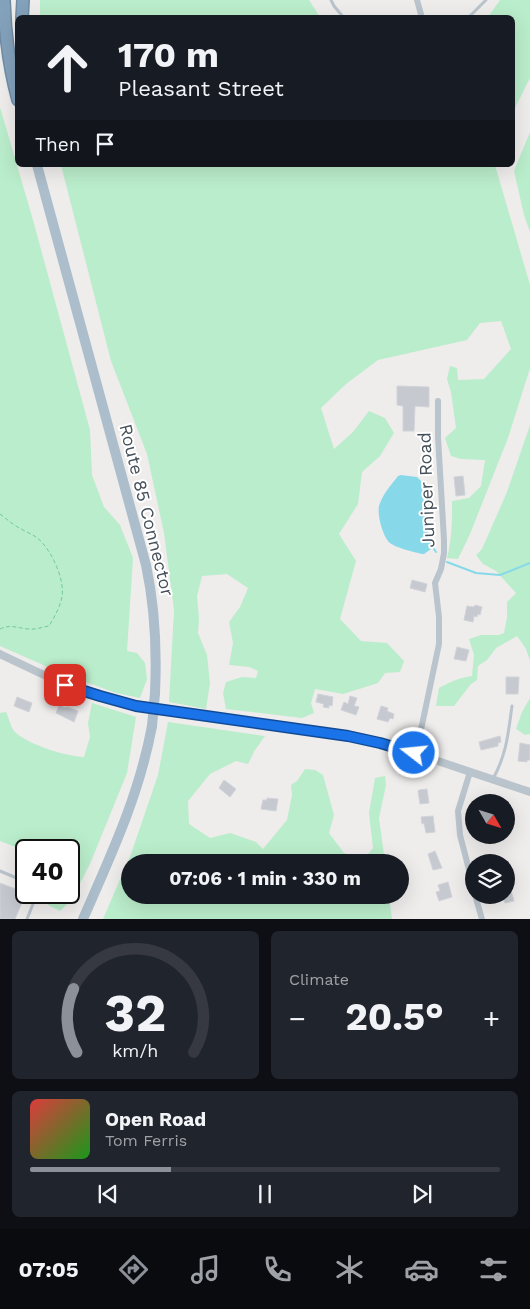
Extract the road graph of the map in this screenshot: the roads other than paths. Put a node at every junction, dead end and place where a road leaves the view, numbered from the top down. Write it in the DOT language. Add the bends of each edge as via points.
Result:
graph roads {
  1 [pos="4,0"];
  2 [pos="23,0"];
  3 [pos="331,0"];
  4 [pos="418,0"];
  5 [pos="486,0"];
  6 [pos="22,15"];
  7 [pos="342,15"];
  8 [pos="421,15"];
  9 [pos="471,15"];
  10 [pos="15,86"];
  11 [pos="38,167"];
  12 [pos="438,401"];
  13 [pos="0,654"];
  14 [pos="512,706"];
  15 [pos="414,753"];
  16 [pos="470,772"];
  17 [pos="493,779"];
  18 [pos="530,792"];
  19 [pos="465,854"];
  20 [pos="0,871"];
  21 [pos="15,877"];
  22 [pos="33,904"];
  23 [pos="478,904"];
  24 [pos="27,919"];
  25 [pos="83,919"];
  26 [pos="482,919"];
  1 -- 10 [label="highway"];
  2 -- 6 [label="highway"];
  3 -- 7 [label="lane"];
  4 -- 8 [label="street"];
  5 -- 9 [label="lane"];
  11 -- 25 [label="main road, Route 85 Connector, bridge" via="146,565 154,618 155,692 145,759 132,805"];
  12 -- 15 [label="street, Juniper Road" via="444,540 441,569 435,583 439,644"];
  13 -- 15 [label="street" via="65,685 136,706 348,736"];
  14 -- 17 [label="lane" via="505,752"];
  15 -- 16 [label="street"];
  16 -- 17 [label="street"];
  16 -- 19 [label="street" via="458,812"];
  17 -- 18 [label="street"];
  20 -- 21 [label="lane"];
  22 -- 24 [label="lane"];
  23 -- 26 [label="street"];
}
